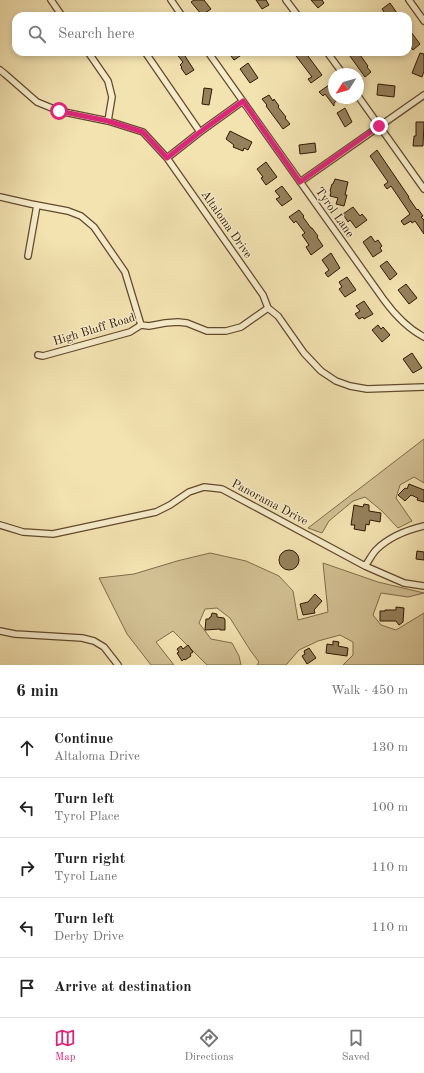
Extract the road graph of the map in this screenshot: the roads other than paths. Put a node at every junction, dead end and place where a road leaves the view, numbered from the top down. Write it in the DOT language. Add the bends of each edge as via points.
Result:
graph roads {
  1 [pos="51,0"];
  2 [pos="170,0"];
  3 [pos="286,0"];
  4 [pos="409,0"];
  5 [pos="59,12"];
  6 [pos="179,12"];
  7 [pos="295,12"];
  8 [pos="424,21"];
  9 [pos="91,56"];
  10 [pos="149,56"];
  11 [pos="211,56"];
  12 [pos="330,56"];
  13 [pos="339,68"];
  14 [pos="0,70"];
  15 [pos="424,95"];
  16 [pos="243,101"];
  17 [pos="364,104"];
  18 [pos="108,121"];
  19 [pos="379,126"];
  20 [pos="200,132"];
  21 [pos="167,158"];
  22 [pos="300,182"];
  23 [pos="424,189"];
  24 [pos="0,197"];
  25 [pos="37,205"];
  26 [pos="28,256"];
  27 [pos="268,308"];
  28 [pos="141,325"];
  29 [pos="424,337"];
  30 [pos="38,355"];
  31 [pos="424,387"];
  32 [pos="0,525"];
  33 [pos="424,526"];
  34 [pos="365,566"];
  35 [pos="424,586"];
  36 [pos="0,631"];
  37 [pos="118,665"];
  1 -- 5 [label="street"];
  2 -- 6 [label="street"];
  3 -- 7 [label="street"];
  4 -- 8 [label="street"];
  9 -- 18 [label="street" via="108,81 112,97"];
  10 -- 20 [label="street"];
  11 -- 16 [label="street, Tyrol Lane"];
  12 -- 13 [label="street"];
  14 -- 18 [label="street, Altaloma Drive" via="37,102 59,111"];
  15 -- 19 [label="street"];
  16 -- 20 [label="street"];
  16 -- 22 [label="street, Tyrol Lane"];
  17 -- 19 [label="street"];
  18 -- 21 [label="street, Altaloma Drive" via="143,132"];
  19 -- 22 [label="street"];
  19 -- 23 [label="street"];
  20 -- 21 [label="street"];
  21 -- 27 [label="street, Altaloma Drive" via="263,295"];
  22 -- 29 [label="street, Tyrol Lane" via="390,309 405,324"];
  24 -- 25 [label="street"];
  25 -- 26 [label="street"];
  25 -- 28 [label="street" via="82,216 94,227 125,272"];
  27 -- 28 [label="street, High Bluff Road" via="241,327 226,331 207,331 178,322"];
  27 -- 31 [label="street, Altaloma Drive" via="278,316 320,371 336,380 367,389"];
  28 -- 30 [label="street, High Bluff Road" via="130,332 43,356"];
  32 -- 34 [label="street, Panorama Drive" via="23,532 52,534 156,512 170,506 189,492 204,487 222,489"];
  33 -- 34 [label="street" via="393,538 376,550"];
  34 -- 35 [label="street, Panorama Drive" via="404,583"];
  36 -- 37 [label="street" via="94,641 104,647"];
}
